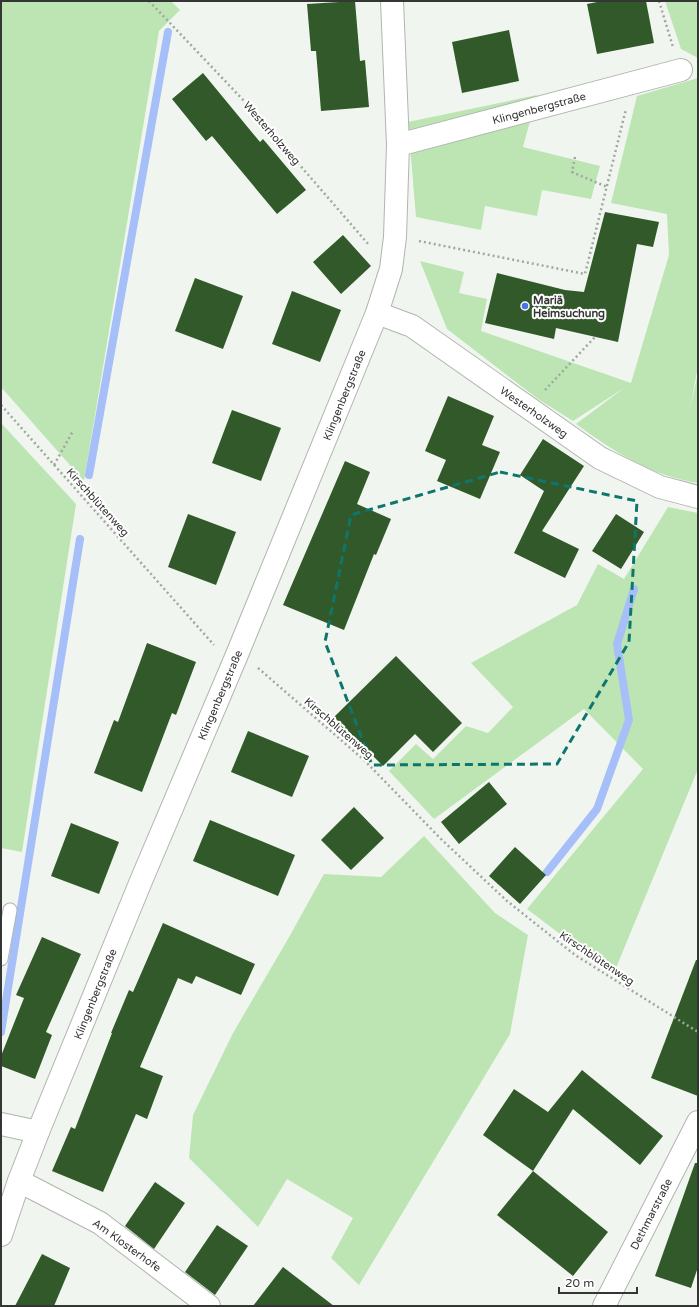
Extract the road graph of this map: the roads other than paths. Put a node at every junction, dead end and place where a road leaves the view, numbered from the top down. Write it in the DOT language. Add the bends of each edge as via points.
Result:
graph roads {
  1 [pos="392,1"];
  2 [pos="681,70"];
  3 [pos="398,145"];
  4 [pos="377,313"];
  5 [pos="698,497"];
  6 [pos="10,910"];
  7 [pos="1,959"];
  8 [pos="698,1122"];
  9 [pos="1,1124"];
  10 [pos="38,1132"];
  11 [pos="19,1181"];
  12 [pos="1,1235"];
  13 [pos="208,1306"];
  14 [pos="604,1306"];
  1 -- 3 [label="street, Klingenbergstraße"];
  2 -- 3 [label="street, Klingenbergstraße"];
  3 -- 4 [label="street, Klingenbergstraße" via="395,237 391,269"];
  4 -- 5 [label="street, Westerholzweg" via="412,326 600,458 660,487"];
  4 -- 10 [label="street, Klingenbergstraße"];
  6 -- 7 [label="lane"];
  8 -- 14 [label="street, Dethmarstraße"];
  9 -- 10 [label="street"];
  10 -- 11 [label="street, Klingenbergstraße"];
  11 -- 12 [label="street, Klingenbergstraße"];
  11 -- 13 [label="street, Am Klosterhofe" via="100,1223"];
}
